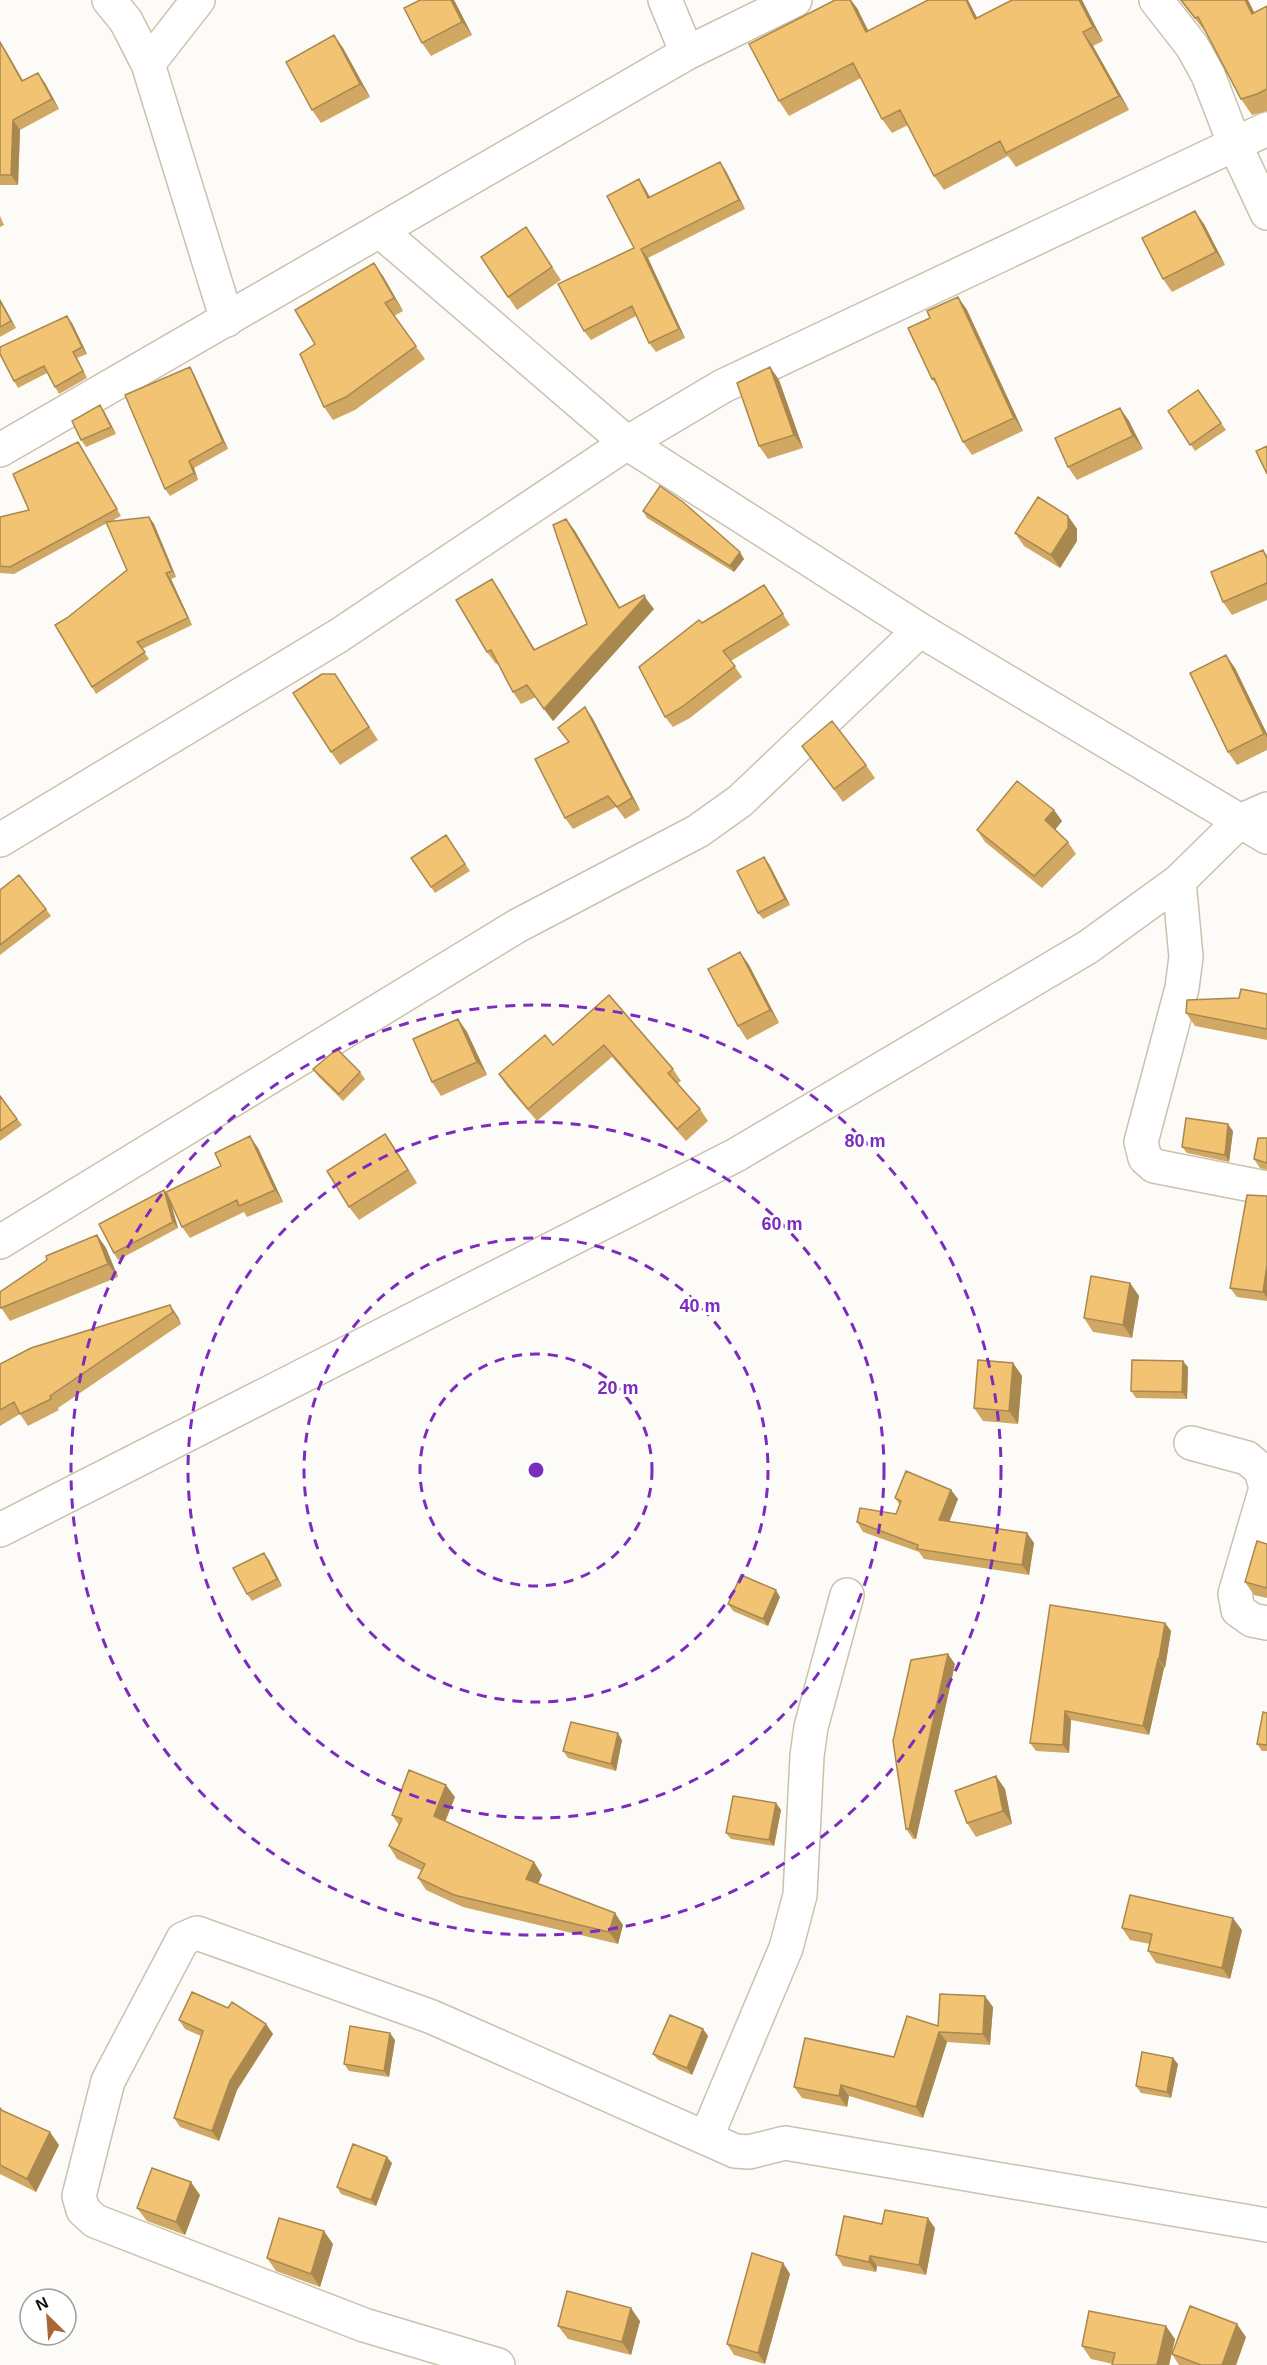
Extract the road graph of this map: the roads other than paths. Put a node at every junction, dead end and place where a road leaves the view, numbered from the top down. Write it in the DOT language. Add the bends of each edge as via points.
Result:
graph roads {
  1 [pos="109,0"];
  2 [pos="198,0"];
  3 [pos="665,0"];
  4 [pos="795,0"];
  5 [pos="1156,0"];
  6 [pos="687,53"];
  7 [pos="148,64"];
  8 [pos="1267,129"];
  9 [pos="1235,145"];
  10 [pos="1267,213"];
  11 [pos="380,231"];
  12 [pos="227,320"];
  13 [pos="627,443"];
  14 [pos="0,450"];
  15 [pos="920,630"];
  16 [pos="1258,822"];
  17 [pos="0,840"];
  18 [pos="1179,881"];
  19 [pos="1267,1188"];
  20 [pos="0,1242"];
  21 [pos="1191,1443"];
  22 [pos="0,1530"];
  23 [pos="847,1594"];
  24 [pos="1267,1623"];
  25 [pos="706,2138"];
  26 [pos="1267,2225"];
  27 [pos="498,2365"];
  1 -- 7 [label="street" via="126,21"];
  2 -- 7 [label="street"];
  3 -- 6 [label="street"];
  4 -- 6 [label="street"];
  5 -- 9 [label="street" via="1192,46 1208,75"];
  6 -- 11 [label="street"];
  7 -- 12 [label="street"];
  8 -- 9 [label="street"];
  9 -- 10 [label="street"];
  9 -- 13 [label="street" via="733,381"];
  11 -- 12 [label="street"];
  11 -- 13 [label="street"];
  12 -- 14 [label="street"];
  13 -- 15 [label="street"];
  13 -- 17 [label="street" via="338,636"];
  15 -- 16 [label="street"];
  15 -- 20 [label="street" via="741,801 698,831 517,926"];
  16 -- 18 [label="street"];
  18 -- 19 [label="street" via="1185,967 1141,1142 1145,1158 1155,1166"];
  18 -- 22 [label="street" via="1088,946 736,1155"];
  21 -- 24 [label="street" via="1247,1458 1261,1470 1266,1488 1236,1594 1238,1610 1252,1620"];
  23 -- 25 [label="street" via="811,1727 800,1895 786,1948"];
  25 -- 26 [label="street" via="735,2151 749,2152 785,2143"];
  25 -- 27 [label="street" via="432,2017 197,1933 183,1939 108,2081 79,2196 82,2210 95,2221 364,2325"];
}
